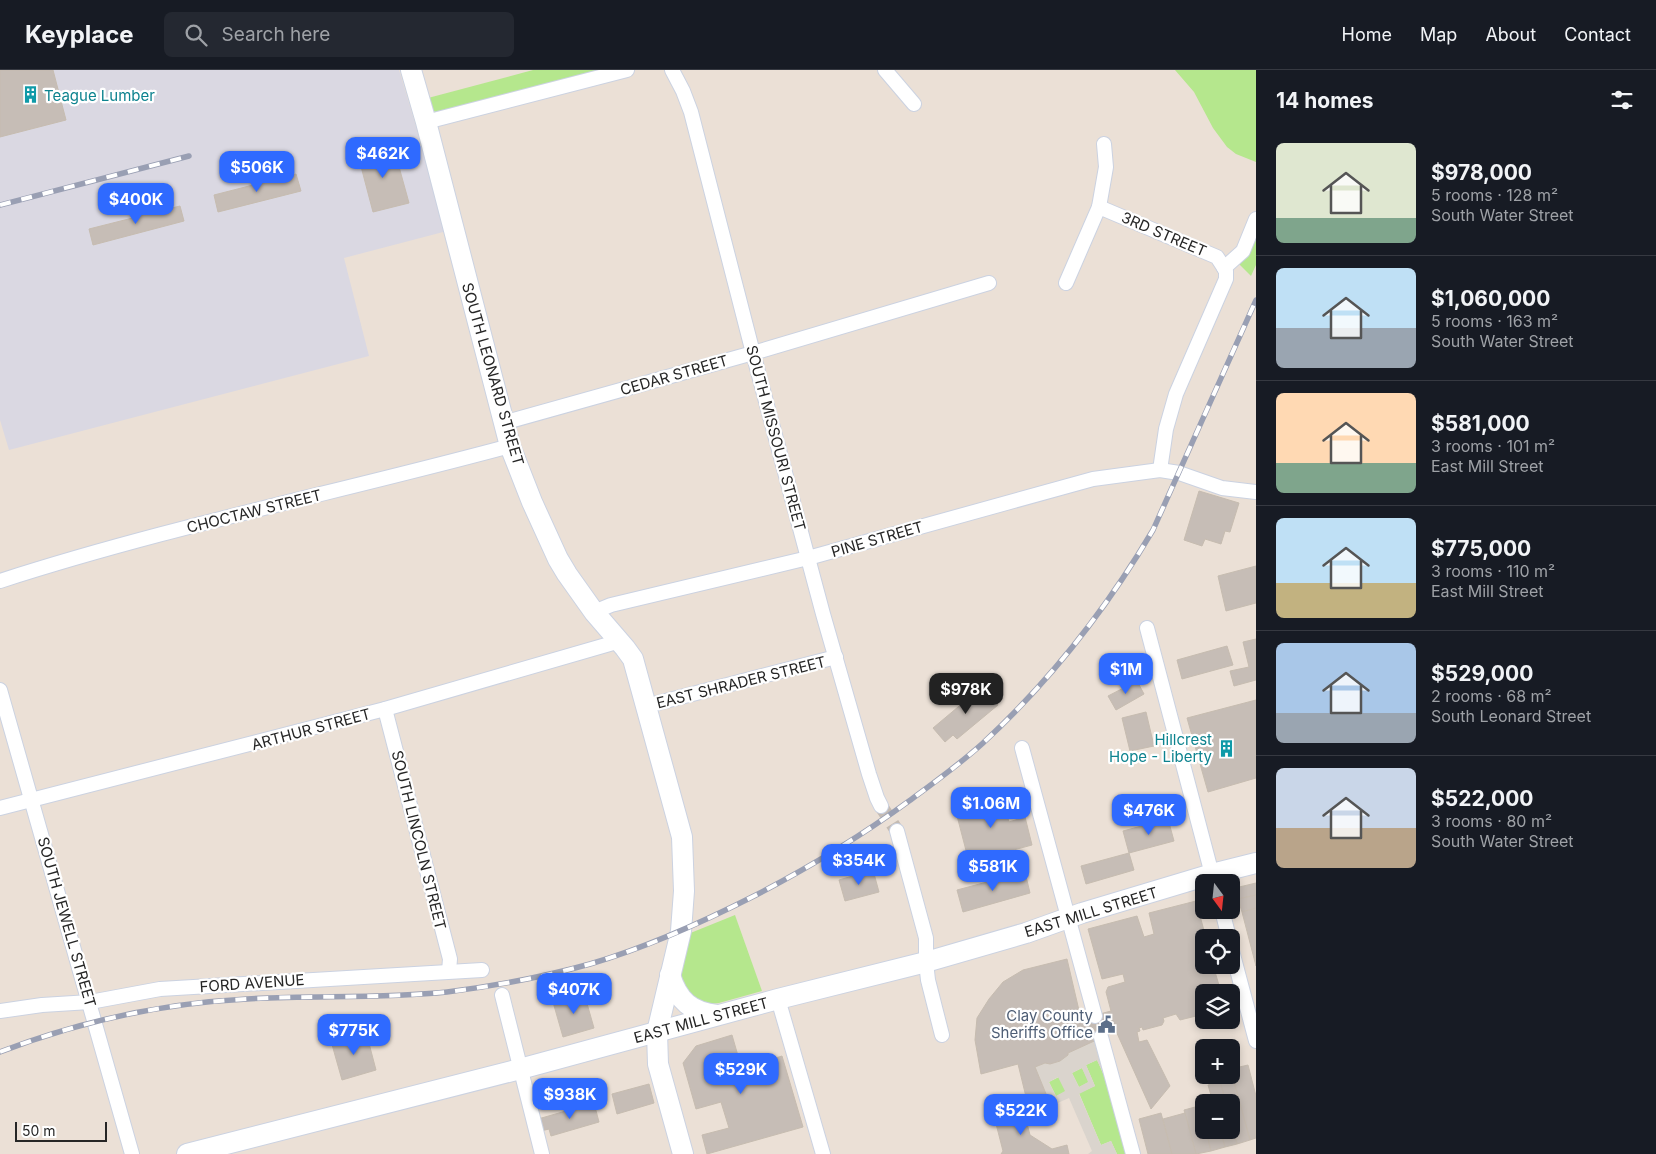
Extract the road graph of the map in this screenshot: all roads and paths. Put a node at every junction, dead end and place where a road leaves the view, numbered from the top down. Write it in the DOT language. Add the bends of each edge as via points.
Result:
graph roads {
  1 [pos="411,70"];
  2 [pos="627,70"];
  3 [pos="672,70"];
  4 [pos="885,70"];
  5 [pos="914,104"];
  6 [pos="426,122"];
  7 [pos="1104,144"];
  8 [pos="1099,207"];
  9 [pos="1256,219"];
  10 [pos="1224,268"];
  11 [pos="989,283"];
  12 [pos="1066,283"];
  13 [pos="753,353"];
  14 [pos="503,423"];
  15 [pos="510,446"];
  16 [pos="1160,470"];
  17 [pos="1256,492"];
  18 [pos="808,558"];
  19 [pos="0,582"];
  20 [pos="594,612"];
  21 [pos="1146,628"];
  22 [pos="620,642"];
  23 [pos="836,657"];
  24 [pos="0,690"];
  25 [pos="646,706"];
  26 [pos="385,709"];
  27 [pos="1022,748"];
  28 [pos="32,801"];
  29 [pos="881,806"];
  30 [pos="0,808"];
  31 [pos="896,831"];
  32 [pos="1256,863"];
  33 [pos="1212,874"];
  34 [pos="1224,874"];
  35 [pos="1195,883"];
  36 [pos="1068,918"];
  37 [pos="926,962"];
  38 [pos="482,970"];
  39 [pos="449,971"];
  40 [pos="1238,974"];
  41 [pos="670,975"];
  42 [pos="502,995"];
  43 [pos="778,999"];
  44 [pos="90,1002"];
  45 [pos="0,1012"];
  46 [pos="719,1015"];
  47 [pos="1095,1016"];
  48 [pos="657,1032"];
  49 [pos="942,1035"];
  50 [pos="1102,1038"];
  51 [pos="1256,1041"];
  52 [pos="520,1069"];
  53 [pos="132,1154"];
  54 [pos="187,1154"];
  55 [pos="542,1154"];
  56 [pos="683,1154"];
  57 [pos="823,1154"];
  58 [pos="1133,1154"];
  1 -- 6 [label="main road, SOUTH LEONARD STREET"];
  2 -- 6 [label="street"];
  3 -- 13 [label="street, SOUTH MISSOURI STREET" via="691,112"];
  4 -- 5 [label="street"];
  6 -- 14 [label="main road, SOUTH LEONARD STREET"];
  7 -- 8 [label="street" via="1106,166"];
  8 -- 10 [label="street, 3RD STREET" via="1217,257"];
  8 -- 12 [label="street"];
  9 -- 10 [label="street" via="1243,251"];
  10 -- 16 [label="street" via="1226,279 1176,394 1166,429"];
  11 -- 13 [label="street, CEDAR STREET"];
  13 -- 14 [label="street, CEDAR STREET"];
  13 -- 18 [label="street, SOUTH MISSOURI STREET"];
  14 -- 15 [label="main road, SOUTH LEONARD STREET"];
  15 -- 19 [label="street, CHOCTAW STREET" via="165,533"];
  15 -- 20 [label="main road, SOUTH LEONARD STREET" via="566,574"];
  16 -- 17 [label="street, PINE STREET" via="1222,488"];
  16 -- 18 [label="street, PINE STREET" via="1093,479"];
  18 -- 20 [label="street, PINE STREET" via="611,605"];
  18 -- 23 [label="street, SOUTH MISSOURI STREET"];
  20 -- 22 [label="main road, SOUTH LEONARD STREET"];
  21 -- 33 [label="street"];
  22 -- 25 [label="main road, SOUTH LEONARD STREET" via="633,660"];
  22 -- 26 [label="street, ARTHUR STREET"];
  23 -- 25 [label="street, EAST SHRADER STREET"];
  23 -- 29 [label="street, SOUTH MISSOURI STREET"];
  24 -- 28 [label="street, SOUTH JEWELL STREET"];
  25 -- 41 [label="main road, SOUTH LEONARD STREET" via="682,837 684,891 681,931"];
  26 -- 28 [label="street, ARTHUR STREET"];
  26 -- 39 [label="street, SOUTH LINCOLN STREET" via="450,959"];
  27 -- 36 [label="street"];
  28 -- 30 [label="street, ARTHUR STREET"];
  28 -- 44 [label="street, SOUTH JEWELL STREET"];
  31 -- 37 [label="street" via="926,938"];
  32 -- 34 [label="main road, EAST MILL STREET"];
  35 -- 36 [label="main road, EAST MILL STREET"];
  36 -- 37 [label="main road, EAST MILL STREET"];
  36 -- 47 [label="street"];
  37 -- 43 [label="main road, EAST MILL STREET"];
  37 -- 49 [label="street"];
  38 -- 39 [label="street, FORD AVENUE"];
  39 -- 44 [label="street, FORD AVENUE" via="160,989"];
  40 -- 51 [label="street"];
  41 -- 46 [label="main road" via="676,991 687,1004 702,1013"];
  41 -- 48 [label="main road, SOUTH LEONARD STREET"];
  42 -- 52 [label="street"];
  43 -- 46 [label="main road, EAST MILL STREET"];
  43 -- 57 [label="street"];
  44 -- 45 [label="street, FORD AVENUE"];
  44 -- 53 [label="street, SOUTH JEWELL STREET"];
  46 -- 48 [label="main road, EAST MILL STREET"];
  48 -- 52 [label="main road, EAST MILL STREET"];
  48 -- 56 [label="main road, SOUTH LEONARD STREET" via="658,1064"];
  50 -- 58 [label="street"];
  52 -- 54 [label="main road, EAST MILL STREET"];
  52 -- 55 [label="street"];
}
